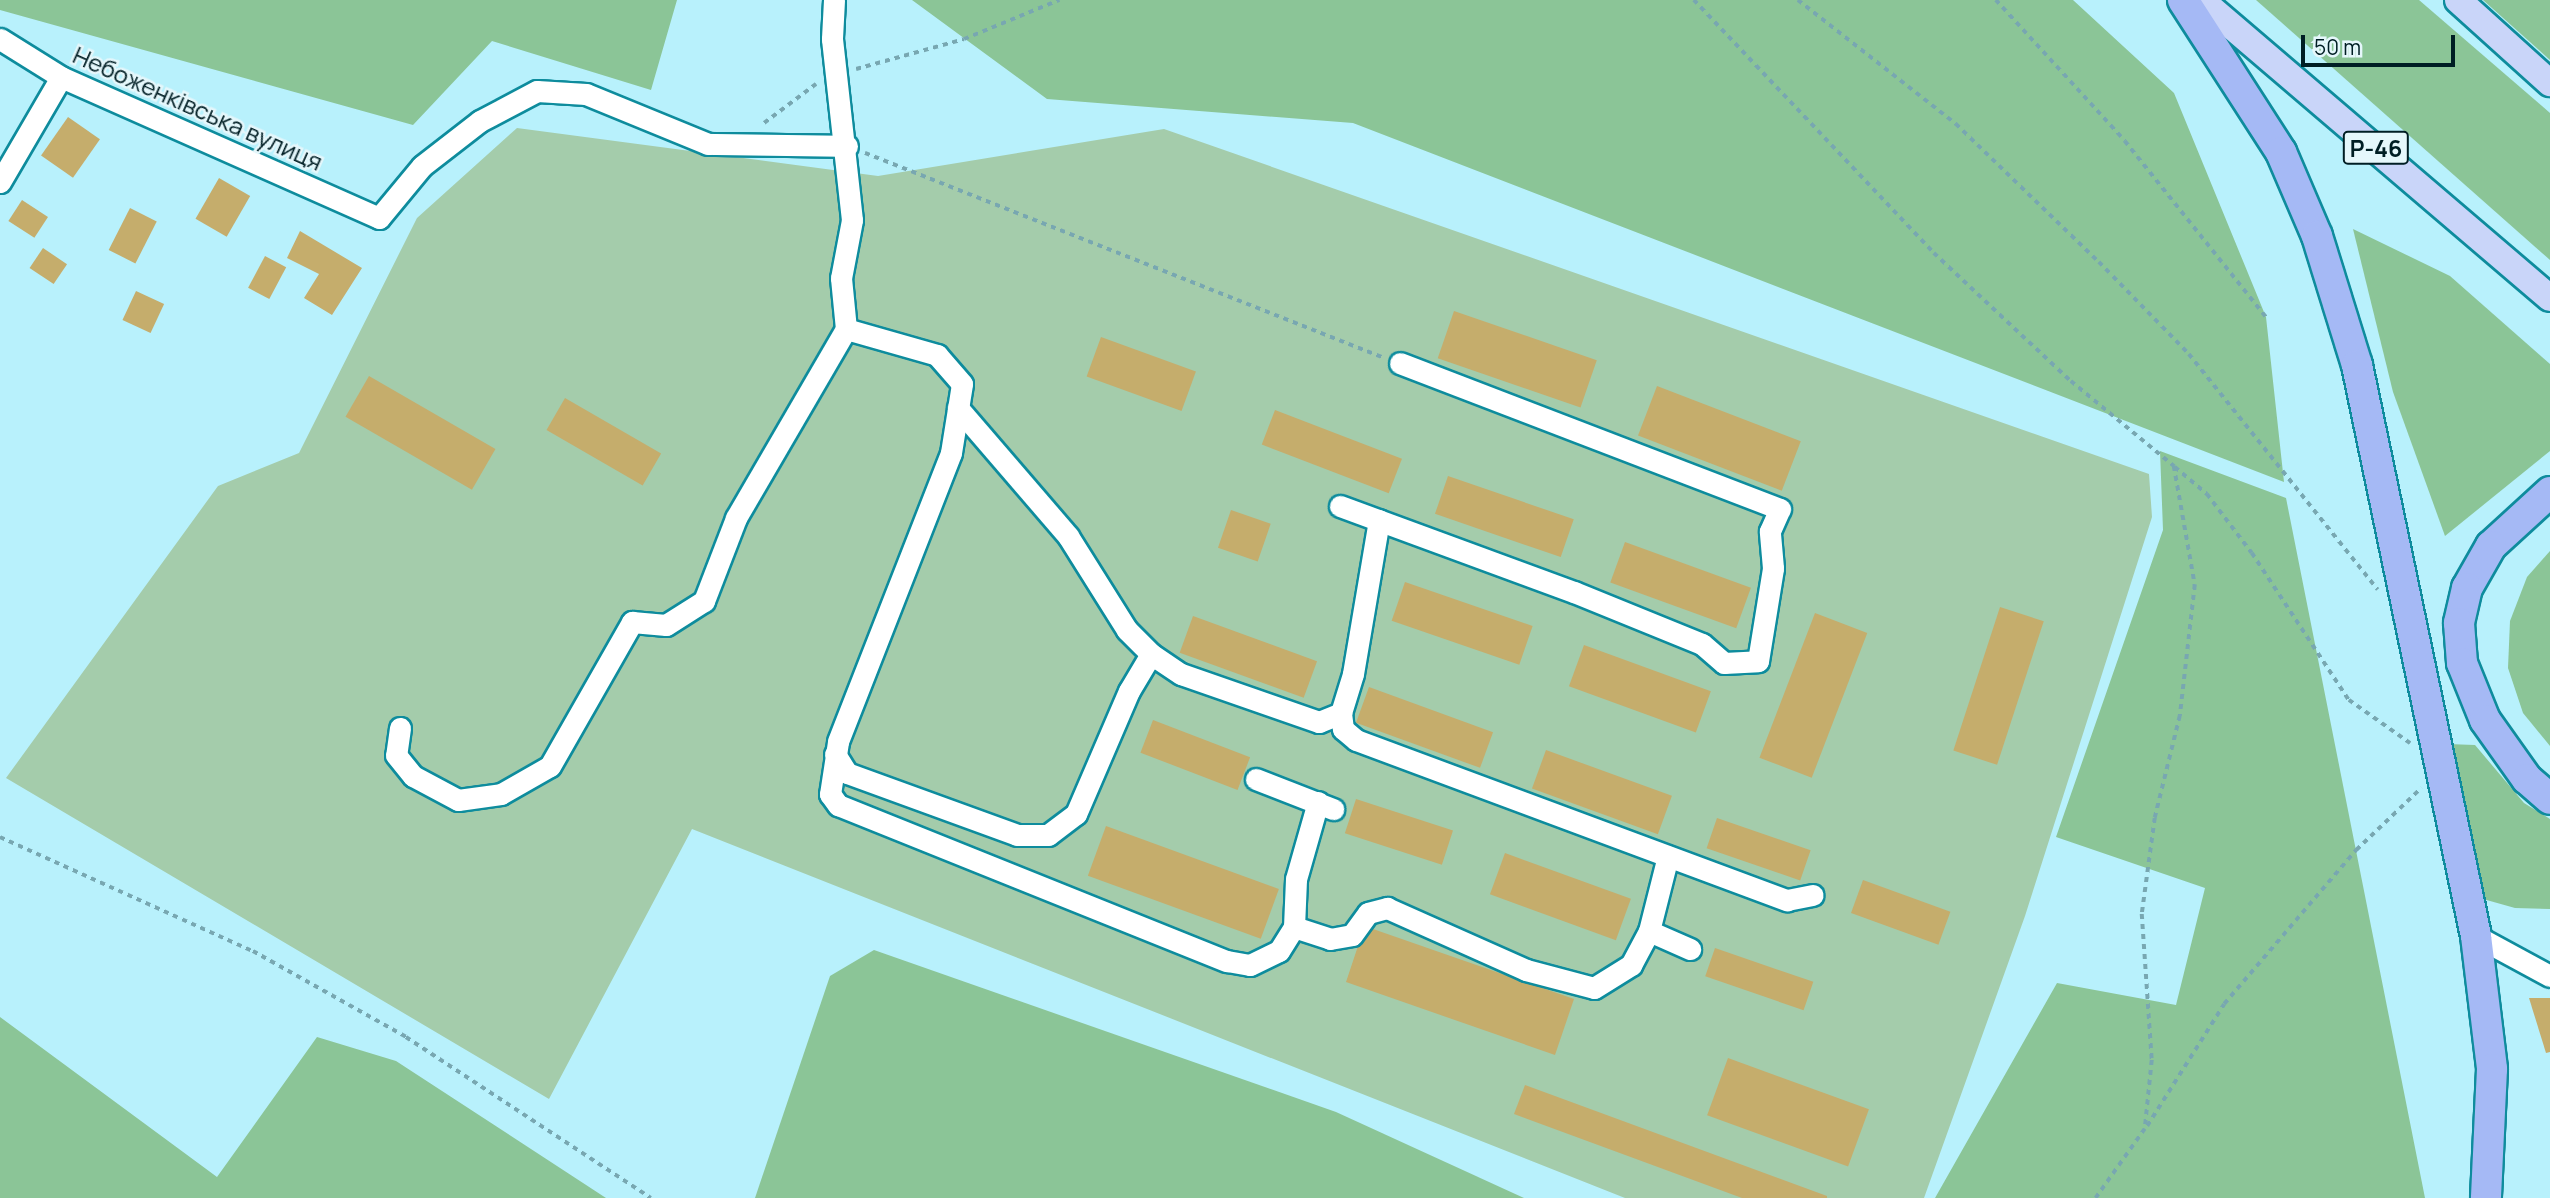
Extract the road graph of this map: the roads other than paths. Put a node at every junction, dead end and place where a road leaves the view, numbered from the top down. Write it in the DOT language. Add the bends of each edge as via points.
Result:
graph roads {
  1 [pos="834,0"];
  2 [pos="2183,0"];
  3 [pos="2201,0"];
  4 [pos="2458,0"];
  5 [pos="0,39"];
  6 [pos="61,77"];
  7 [pos="2550,83"];
  8 [pos="847,146"];
  9 [pos="0,182"];
  10 [pos="2550,298"];
  11 [pos="846,329"];
  12 [pos="1400,363"];
  13 [pos="958,408"];
  14 [pos="2550,492"];
  15 [pos="1340,506"];
  16 [pos="1380,520"];
  17 [pos="1151,654"];
  18 [pos="1341,713"];
  19 [pos="400,728"];
  20 [pos="835,754"];
  21 [pos="1256,779"];
  22 [pos="2550,799"];
  23 [pos="1668,856"];
  24 [pos="1813,895"];
  25 [pos="1294,927"];
  26 [pos="1649,931"];
  27 [pos="2476,936"];
  28 [pos="1690,948"];
  29 [pos="2550,976"];
  30 [pos="2486,1198"];
  1 -- 8 [label="street" via="837,75"];
  2 -- 27 [label="highway" via="2266,123 2316,236 2357,365"];
  3 -- 10 [label="main road, Р-46"];
  4 -- 7 [label="main road"];
  5 -- 6 [label="street, Небоженківська вулиця"];
  6 -- 8 [label="street, Небоженківська вулиця" via="379,218 422,166 480,121 537,91 586,94 708,144"];
  6 -- 9 [label="street"];
  8 -- 11 [label="street" via="852,220 841,278"];
  11 -- 13 [label="street" via="937,355 962,384"];
  11 -- 19 [label="street" via="736,518 704,601 666,625 632,622 550,766 501,794 458,800 404,766 396,755"];
  12 -- 16 [label="street" via="1780,509 1770,531 1773,568 1758,661 1724,663 1689,639"];
  13 -- 17 [label="street" via="1068,536 1127,630"];
  13 -- 20 [label="street" via="951,453"];
  14 -- 22 [label="highway" via="2491,546 2467,588 2459,623 2462,663 2485,720 2527,779"];
  15 -- 16 [label="street"];
  16 -- 18 [label="street" via="1353,674"];
  17 -- 18 [label="street" via="1181,674 1319,722"];
  17 -- 20 [label="street" via="1129,691 1076,814 1048,835 1017,835 848,773"];
  18 -- 23 [label="street" via="1343,729 1356,740"];
  20 -- 25 [label="street" via="830,794 838,805 1227,961 1250,965 1279,951"];
  21 -- 25 [label="street" via="1326,805 1296,879"];
  23 -- 24 [label="street" via="1787,900"];
  23 -- 26 [label="street"];
  25 -- 26 [label="street" via="1329,939 1352,935 1368,913 1387,908 1525,970 1594,988 1631,965"];
  26 -- 28 [label="street"];
  27 -- 29 [label="street"];
  27 -- 30 [label="highway" via="2492,1069"];
}
